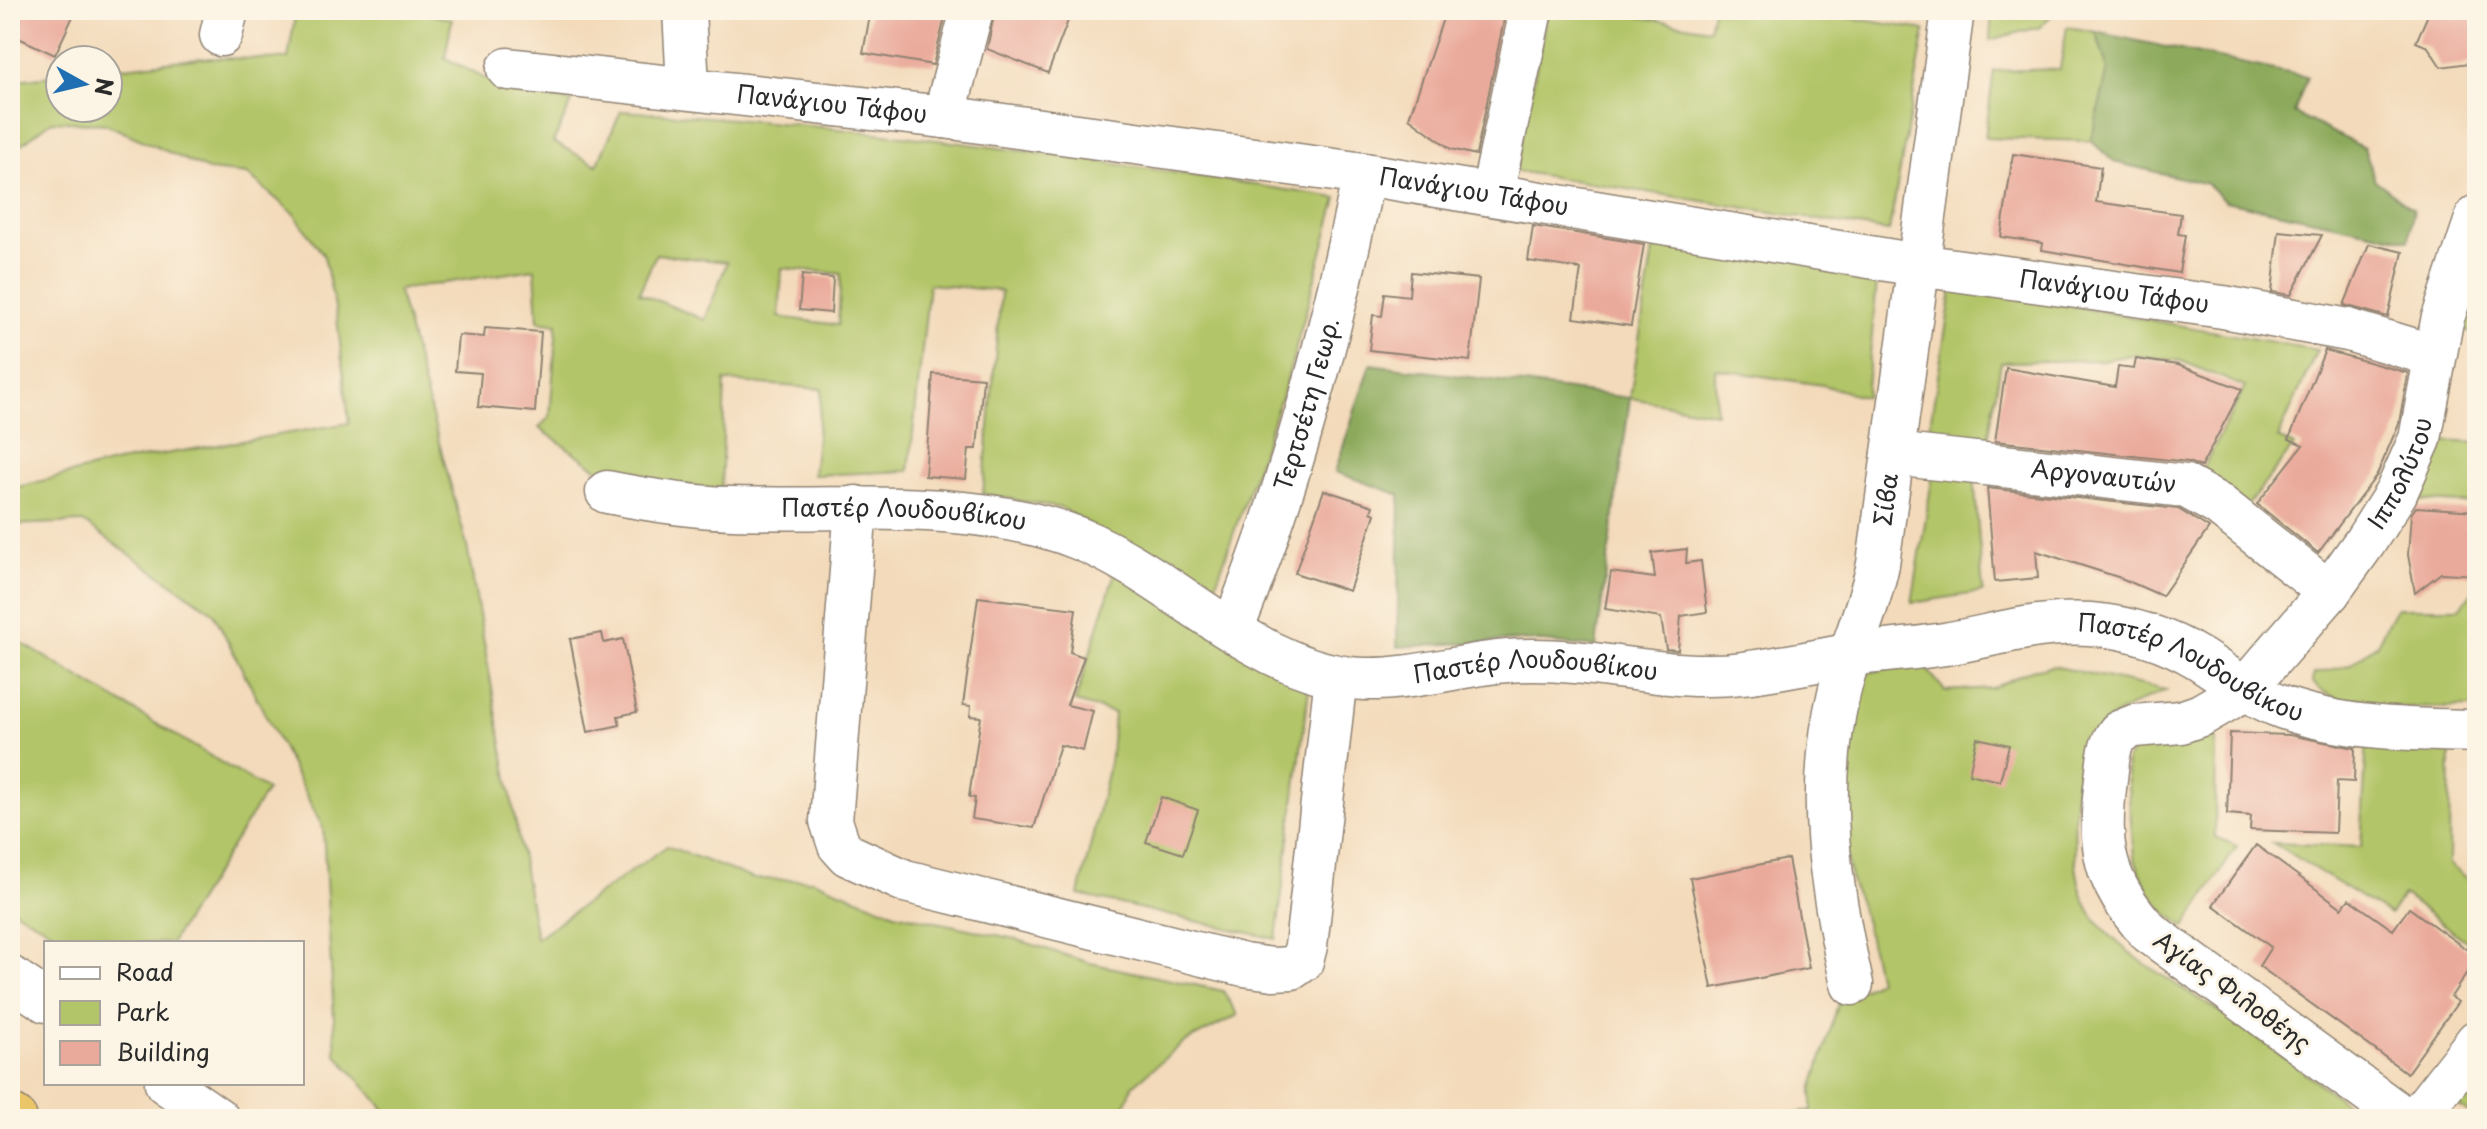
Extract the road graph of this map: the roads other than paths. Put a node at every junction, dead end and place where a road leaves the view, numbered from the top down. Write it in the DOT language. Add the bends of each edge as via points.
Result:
graph roads {
  1 [pos="684,10"];
  2 [pos="972,10"];
  3 [pos="1531,10"];
  4 [pos="1953,10"];
  5 [pos="508,69"];
  6 [pos="688,87"];
  7 [pos="944,117"];
  8 [pos="1364,174"];
  9 [pos="1492,194"];
  10 [pos="2477,216"];
  11 [pos="1918,265"];
  12 [pos="2435,356"];
  13 [pos="1893,454"];
  14 [pos="607,492"];
  15 [pos="856,507"];
  16 [pos="2329,592"];
  17 [pos="1233,628"];
  18 [pos="1852,655"];
  19 [pos="1336,676"];
  20 [pos="2244,690"];
  21 [pos="2477,731"];
  22 [pos="10,977"];
  23 [pos="1852,984"];
  24 [pos="44,1000"];
  25 [pos="2477,1041"];
  26 [pos="169,1085"];
  27 [pos="218,1119"];
  28 [pos="2405,1119"];
  29 [pos="2416,1119"];
  1 -- 6 [label="street"];
  2 -- 7 [label="street"];
  3 -- 9 [label="street"];
  4 -- 11 [label="street, Σίβα"];
  5 -- 6 [label="street, Πανάγιου Τάφου"];
  6 -- 7 [label="street, Πανάγιου Τάφου"];
  7 -- 8 [label="street, Πανάγιου Τάφου"];
  8 -- 9 [label="street, Πανάγιου Τάφου"];
  8 -- 17 [label="street, Τερτσέτη Γεωρ." via="1293,465"];
  9 -- 11 [label="street, Πανάγιου Τάφου"];
  10 -- 12 [label="street, Ιππολύτου"];
  11 -- 12 [label="street, Πανάγιου Τάφου" via="2223,307 2348,330"];
  11 -- 13 [label="street, Σίβα"];
  12 -- 16 [label="street, Ιππολύτου" via="2424,422 2406,473"];
  13 -- 16 [label="street, Αργοναυτών" via="2185,486 2219,505"];
  13 -- 18 [label="street, Σίβα" via="1878,564"];
  14 -- 15 [label="street, Παστέρ Λουδουβίκου" via="709,507"];
  15 -- 17 [label="street, Παστέρ Λουδουβίκου" via="1012,521 1075,537 1127,562"];
  15 -- 19 [label="street" via="831,821 848,855 905,881 1244,965 1292,968 1302,961 1306,946"];
  16 -- 20 [label="street, Ιππολύτου"];
  17 -- 19 [label="street, Παστέρ Λουδουβίκου" via="1302,668"];
  18 -- 19 [label="street, Παστέρ Λουδουβίκου" via="1715,676 1536,659 1496,660 1399,677"];
  18 -- 20 [label="street, Παστέρ Λουδουβίκου" via="2081,623 2156,638 2202,660"];
  18 -- 23 [label="street, Σίβα" via="1832,725 1825,804 1831,884"];
  20 -- 21 [label="street, Παστέρ Λουδουβίκου" via="2283,708 2345,722"];
  20 -- 28 [label="street, Αγίας Φιλοθέης" via="2201,715 2134,726 2115,737 2103,801 2106,868 2149,932"];
  22 -- 24 [label="street"];
  25 -- 29 [label="street"];
  26 -- 27 [label="street"];
}
